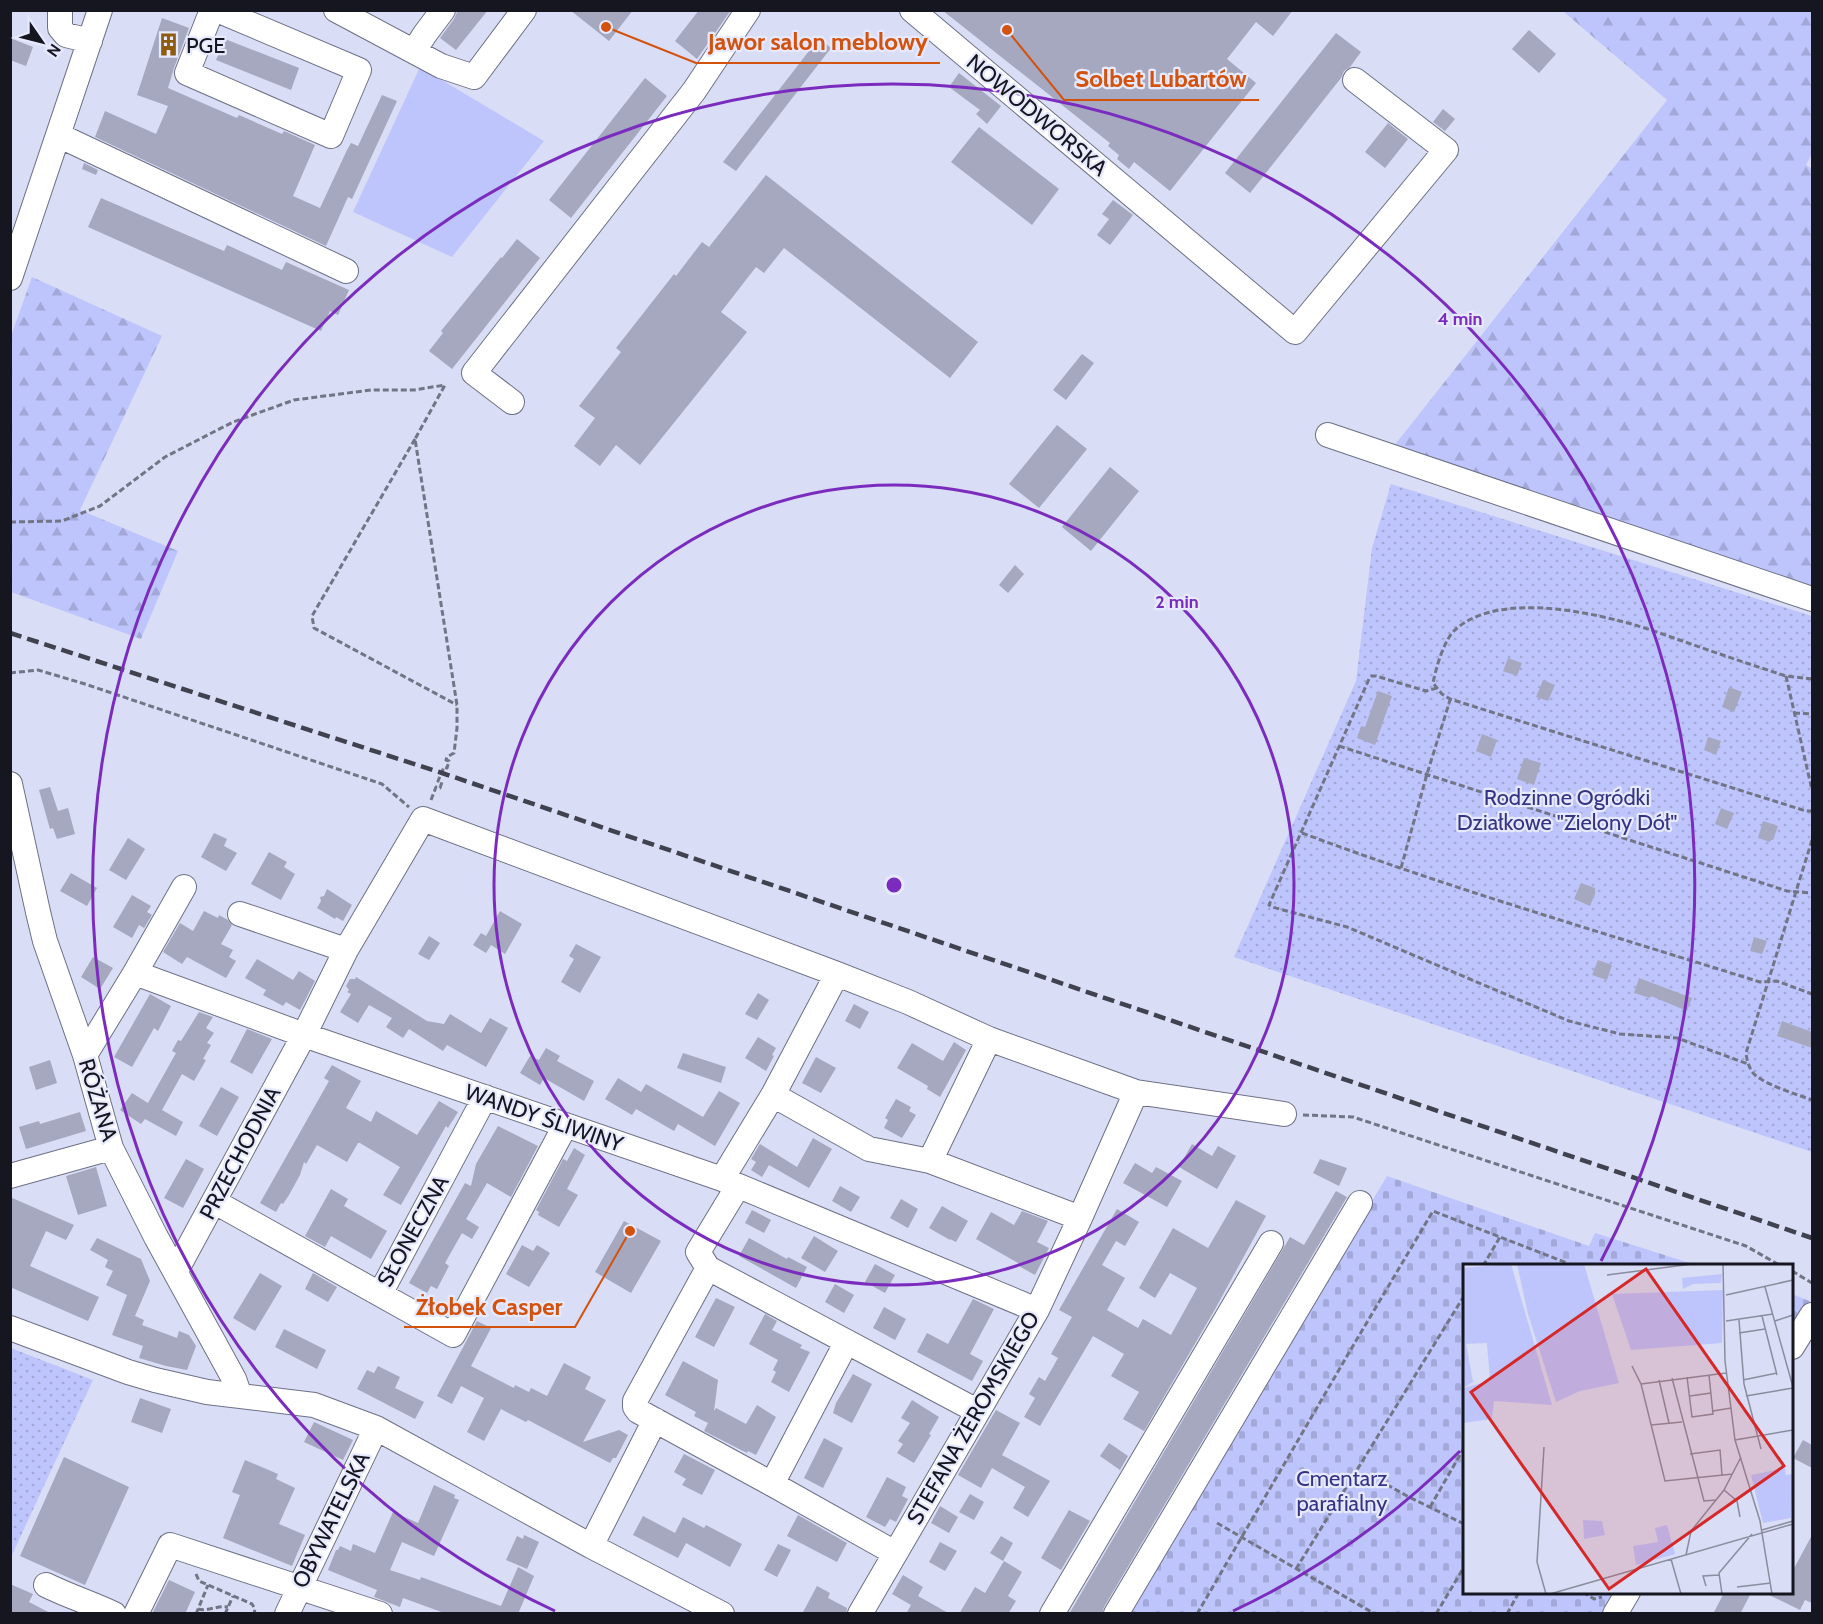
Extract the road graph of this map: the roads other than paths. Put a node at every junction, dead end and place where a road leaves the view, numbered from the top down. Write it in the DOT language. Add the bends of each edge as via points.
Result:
graph roads {
  1 [pos="60,10"];
  2 [pos="99,10"];
  3 [pos="212,10"];
  4 [pos="217,10"];
  5 [pos="336,10"];
  6 [pos="443,10"];
  7 [pos="524,10"];
  8 [pos="748,10"];
  9 [pos="912,10"];
  10 [pos="90,41"];
  11 [pos="414,51"];
  12 [pos="1355,80"];
  13 [pos="58,135"];
  14 [pos="15,250"];
  15 [pos="346,271"];
  16 [pos="10,278"];
  17 [pos="512,402"];
  18 [pos="1328,435"];
  19 [pos="1812,599"];
  20 [pos="10,784"];
  21 [pos="184,887"];
  22 [pos="240,914"];
  23 [pos="346,950"];
  24 [pos="135,973"];
  25 [pos="837,974"];
  26 [pos="304,1035"];
  27 [pos="989,1040"];
  28 [pos="85,1055"];
  29 [pos="1136,1092"];
  30 [pos="772,1095"];
  31 [pos="485,1097"];
  32 [pos="1284,1114"];
  33 [pos="565,1126"];
  34 [pos="111,1148"];
  35 [pos="930,1161"];
  36 [pos="10,1176"];
  37 [pos="730,1183"];
  38 [pos="215,1202"];
  39 [pos="1360,1203"];
  40 [pos="1080,1218"];
  41 [pos="1271,1243"];
  42 [pos="708,1268"];
  43 [pos="176,1271"];
  44 [pos="380,1294"];
  45 [pos="1037,1310"];
  46 [pos="1812,1315"];
  47 [pos="10,1328"];
  48 [pos="846,1343"];
  49 [pos="1793,1344"];
  50 [pos="240,1396"];
  51 [pos="977,1411"];
  52 [pos="655,1420"];
  53 [pos="376,1428"];
  54 [pos="772,1484"];
  55 [pos="591,1546"];
  56 [pos="895,1553"];
  57 [pos="46,1585"];
  58 [pos="298,1587"];
  59 [pos="333,1606"];
  60 [pos="114,1614"];
  61 [pos="136,1614"];
  62 [pos="286,1614"];
  63 [pos="380,1614"];
  64 [pos="722,1614"];
  65 [pos="860,1614"];
  66 [pos="1052,1614"];
  67 [pos="1116,1614"];
  1 -- 10 [label="street" via="60,28 66,35"];
  2 -- 10 [label="street"];
  3 -- 4 [label="street" via="187,73 331,136 359,70"];
  5 -- 11 [label="street"];
  6 -- 11 [label="street"];
  7 -- 11 [label="street" via="474,76 441,66"];
  8 -- 17 [label="street" via="694,91 474,373"];
  9 -- 12 [label="street, NOWODWORSKA" via="1295,332 1446,150"];
  10 -- 13 [label="street"];
  13 -- 14 [label="street"];
  13 -- 15 [label="street"];
  14 -- 16 [label="street"];
  18 -- 19 [label="street"];
  20 -- 28 [label="street, RÓŻANA" via="43,931"];
  21 -- 24 [label="street"];
  22 -- 23 [label="street"];
  23 -- 25 [label="street, PRZECHODNIA" via="423,819"];
  23 -- 26 [label="street, PRZECHODNIA"];
  24 -- 26 [label="street, WANDY ŚLIWINY"];
  24 -- 28 [label="street"];
  25 -- 27 [label="street"];
  25 -- 30 [label="street"];
  26 -- 31 [label="street, WANDY ŚLIWINY"];
  26 -- 38 [label="street, PRZECHODNIA"];
  27 -- 29 [label="street"];
  27 -- 35 [label="street"];
  28 -- 34 [label="street, RÓŻANA"];
  29 -- 32 [label="street"];
  29 -- 40 [label="street, STEFANA ŻEROMSKIEGO"];
  30 -- 35 [label="street" via="869,1149"];
  30 -- 37 [label="street"];
  31 -- 33 [label="street, WANDY ŚLIWINY"];
  31 -- 44 [label="street, SŁONECZNA"];
  33 -- 37 [label="street, WANDY ŚLIWINY"];
  33 -- 44 [label="street" via="453,1335"];
  34 -- 36 [label="street"];
  34 -- 43 [label="street, RÓŻANA"];
  35 -- 40 [label="street"];
  37 -- 42 [label="street" via="698,1252"];
  37 -- 45 [label="street, WANDY ŚLIWINY"];
  38 -- 43 [label="street, PRZECHODNIA"];
  38 -- 44 [label="street, SŁONECZNA"];
  39 -- 67 [label="street"];
  40 -- 45 [label="street, STEFANA ŻEROMSKIEGO"];
  41 -- 66 [label="street"];
  42 -- 48 [label="street"];
  42 -- 52 [label="street" via="635,1401 638,1411"];
  43 -- 50 [label="street, RÓŻANA"];
  45 -- 51 [label="street, STEFANA ŻEROMSKIEGO"];
  46 -- 49 [label="street"];
  47 -- 50 [label="street" via="155,1380"];
  48 -- 51 [label="street"];
  48 -- 54 [label="street"];
  50 -- 53 [label="street" via="314,1405"];
  51 -- 56 [label="street, STEFANA ŻEROMSKIEGO"];
  52 -- 54 [label="street"];
  52 -- 55 [label="street"];
  53 -- 55 [label="street"];
  53 -- 58 [label="street, OBYWATELSKA"];
  54 -- 56 [label="street"];
  55 -- 64 [label="street"];
  56 -- 65 [label="street, STEFANA ŻEROMSKIEGO"];
  57 -- 60 [label="street"];
  58 -- 59 [label="street"];
  58 -- 61 [label="street" via="170,1545"];
  58 -- 62 [label="street, OBYWATELSKA"];
  59 -- 63 [label="street"];
}
